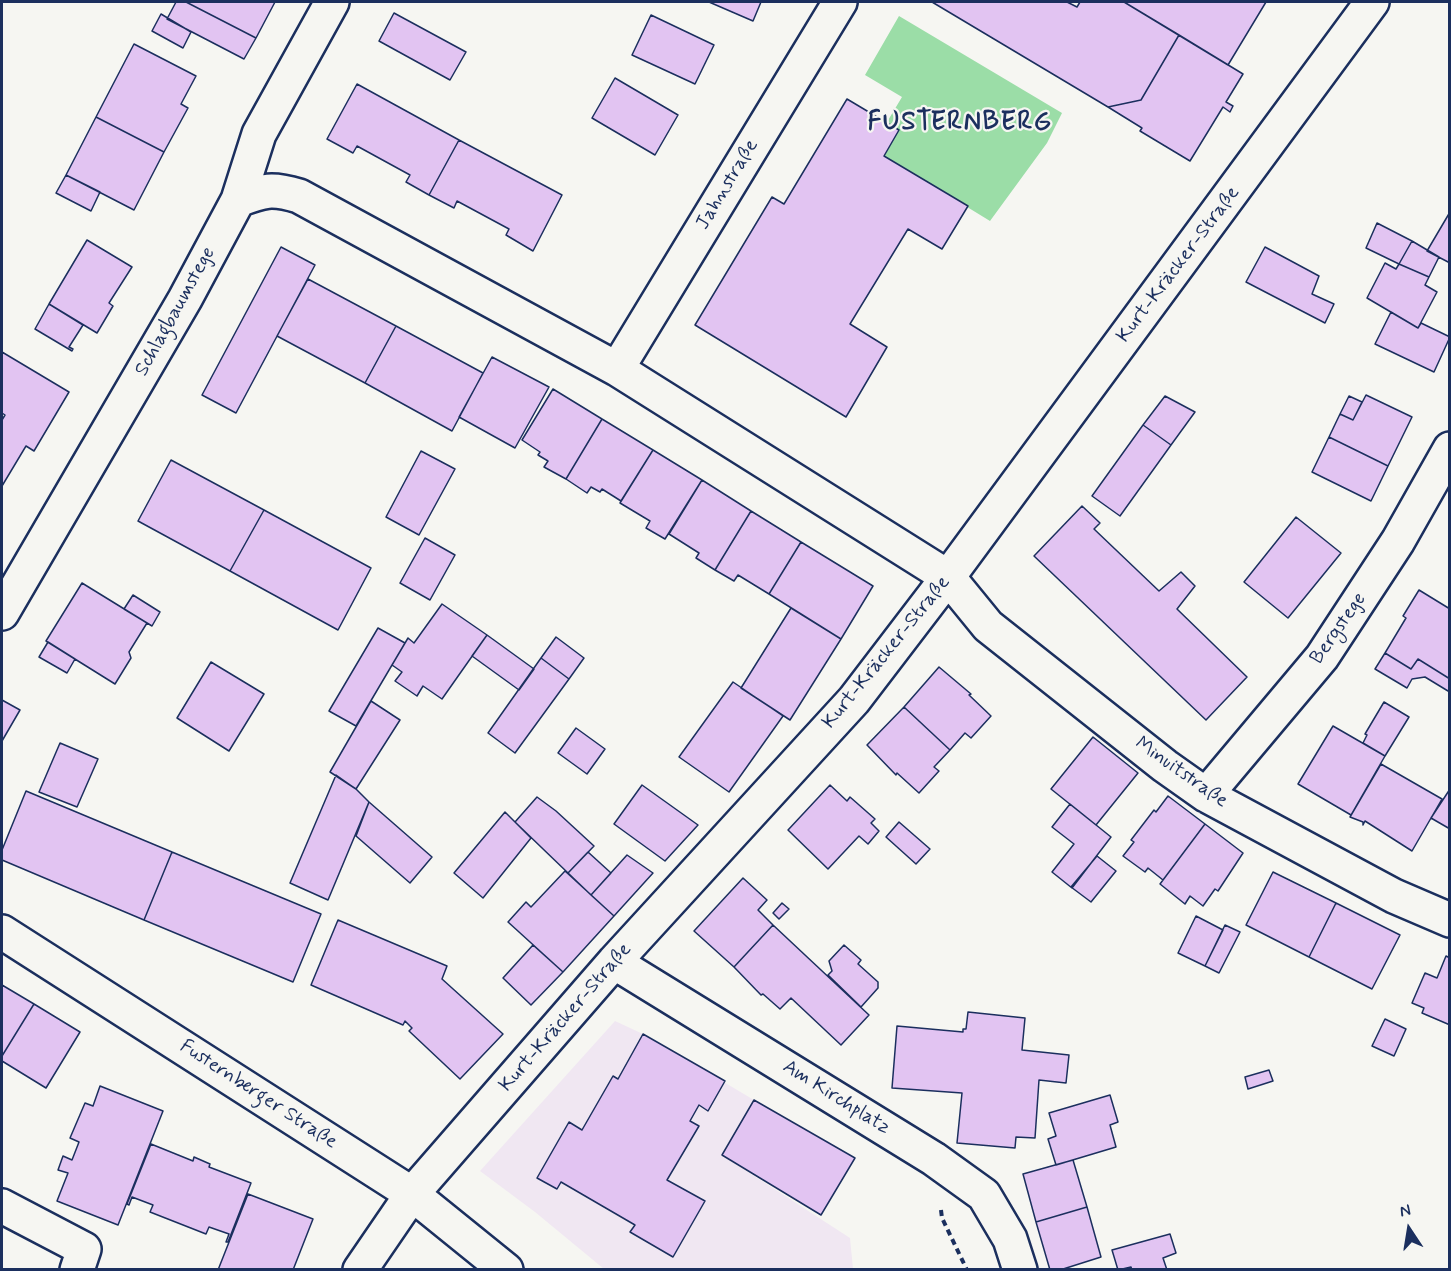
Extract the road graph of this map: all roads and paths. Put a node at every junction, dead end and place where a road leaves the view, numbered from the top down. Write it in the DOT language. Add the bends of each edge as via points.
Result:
graph roads {
  1 [pos="332,2"];
  2 [pos="840,2"];
  3 [pos="1371,2"];
  4 [pos="238,200"];
  5 [pos="617,369"];
  6 [pos="1449,449"];
  7 [pos="948,577"];
  8 [pos="2,613"];
  9 [pos="1206,795"];
  10 [pos="1449,920"];
  11 [pos="2,932"];
  12 [pos="614,962"];
  13 [pos="412,1194"];
  14 [pos="2,1206"];
  15 [pos="942,1218"];
  16 [pos="77,1269"];
  17 [pos="360,1269"];
  18 [pos="506,1269"];
  19 [pos="968,1269"];
  20 [pos="1020,1269"];
  1 -- 4 [label="street, Schlagbaumstege" via="259,134"];
  2 -- 5 [label="street, Jahnstraße"];
  3 -- 7 [label="street, Kurt-Kräcker-Straße"];
  4 -- 5 [label="street" via="260,191 280,190 299,196"];
  4 -- 8 [label="street, Schlagbaumstege" via="185,299"];
  5 -- 7 [label="street"];
  6 -- 9 [label="street, Bergstege" via="1398,541 1322,657"];
  7 -- 9 [label="street, Minuitstraße" via="988,626"];
  7 -- 12 [label="street, Kurt-Kräcker-Straße" via="854,700"];
  9 -- 10 [label="street, Minuitstraße" via="1394,896"];
  11 -- 13 [label="street, Fusternberger Straße"];
  12 -- 13 [label="street, Kurt-Kräcker-Straße"];
  12 -- 20 [label="street, Am Kirchplatz" via="934,1159 984,1195 1010,1239"];
  13 -- 17 [label="street, Kurt-Kräcker-Straße"];
  13 -- 18 [label="street, Fusternberger Straße"];
  14 -- 16 [label="street" via="84,1249"];
  15 -- 19 [label="path"];
}
